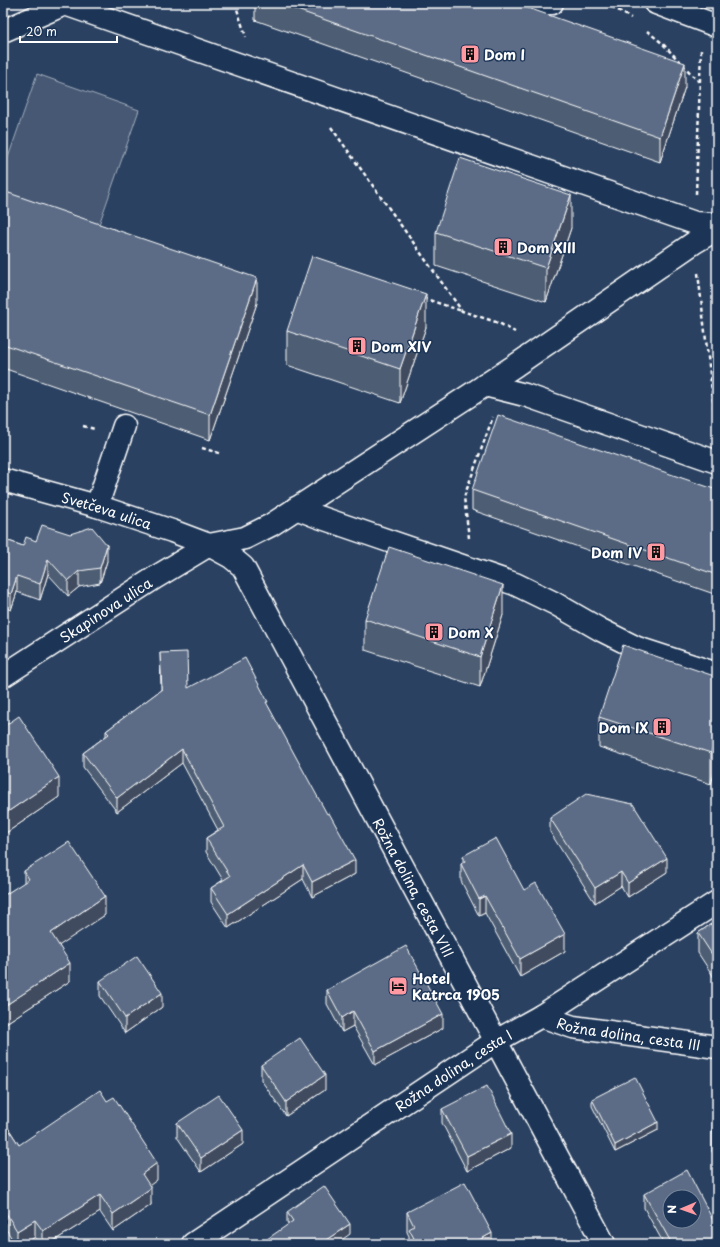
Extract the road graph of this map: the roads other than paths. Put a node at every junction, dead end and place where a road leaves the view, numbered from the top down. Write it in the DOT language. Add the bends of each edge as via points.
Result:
graph roads {
  1 [pos="552,3"];
  2 [pos="656,3"];
  3 [pos="66,4"];
  4 [pos="488,4"];
  5 [pos="717,26"];
  6 [pos="3,31"];
  7 [pos="717,224"];
  8 [pos="717,229"];
  9 [pos="494,387"];
  10 [pos="124,426"];
  11 [pos="717,462"];
  12 [pos="3,480"];
  13 [pos="97,506"];
  14 [pos="296,508"];
  15 [pos="209,545"];
  16 [pos="717,674"];
  17 [pos="3,676"];
  18 [pos="717,902"];
  19 [pos="541,1016"];
  20 [pos="496,1041"];
  21 [pos="717,1047"];
  22 [pos="193,1244"];
  23 [pos="604,1244"];
  1 -- 4 [label="street"];
  2 -- 5 [label="street"];
  3 -- 6 [label="street"];
  3 -- 7 [label="street" via="696,223"];
  8 -- 9 [label="street" via="541,347"];
  9 -- 11 [label="street" via="525,395"];
  9 -- 14 [label="street"];
  10 -- 13 [label="street"];
  12 -- 13 [label="street, Svetčeva ulica"];
  13 -- 15 [label="street, Svetčeva ulica"];
  14 -- 15 [label="street" via="245,538"];
  14 -- 16 [label="street" via="515,584 637,648"];
  15 -- 17 [label="street, Skapinova ulica"];
  15 -- 20 [label="street, Rožna dolina, cesta VIII" via="243,567"];
  18 -- 19 [label="street, Rožna dolina, cesta I"];
  19 -- 20 [label="street, Rožna dolina, cesta I"];
  19 -- 21 [label="street, Rožna dolina, cesta III" via="573,1027"];
  20 -- 22 [label="street, Rožna dolina, cesta I"];
  20 -- 23 [label="street, Rožna dolina, cesta VIII"];
}
